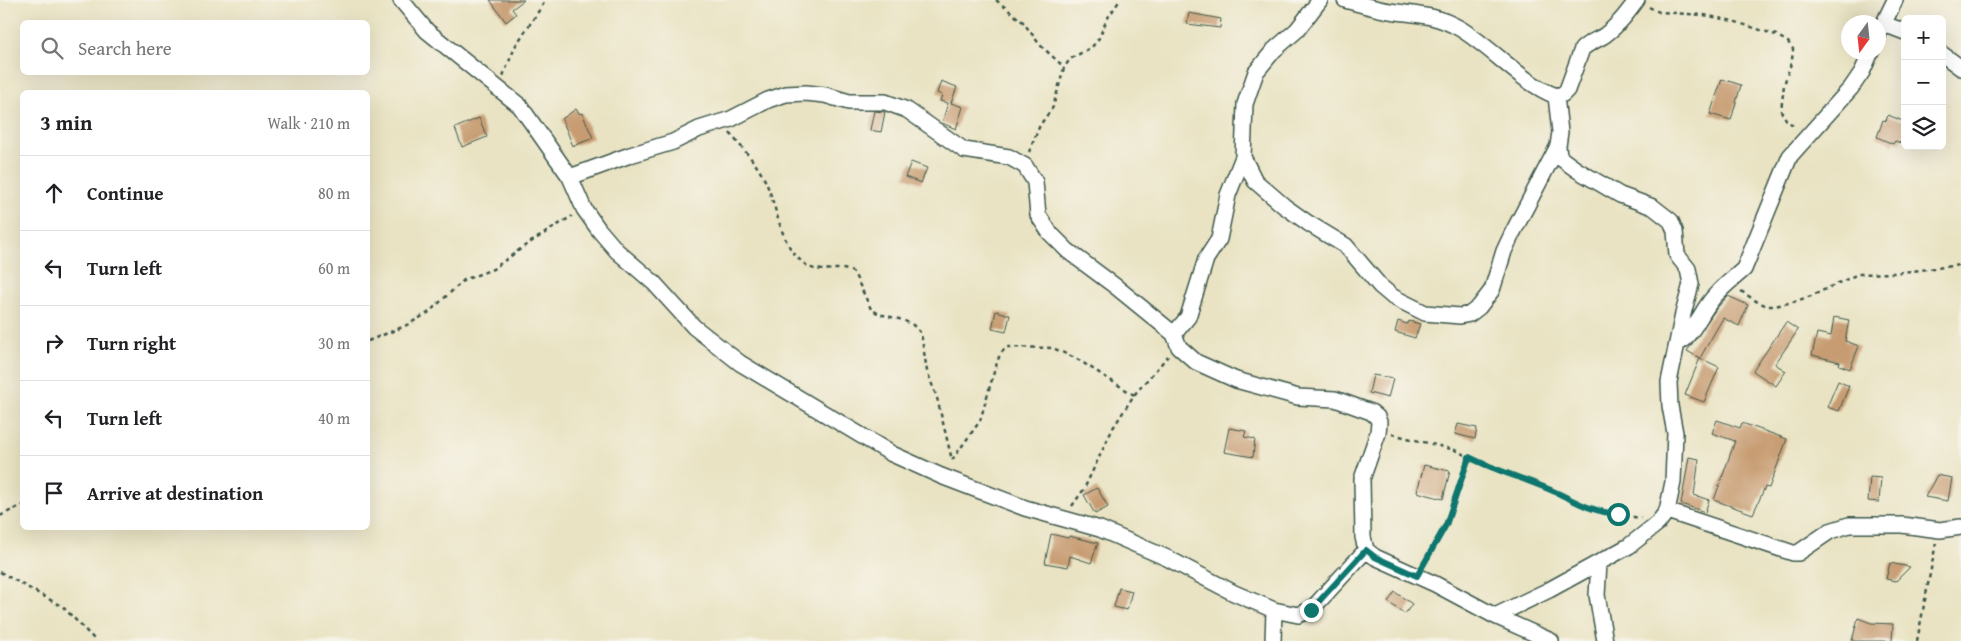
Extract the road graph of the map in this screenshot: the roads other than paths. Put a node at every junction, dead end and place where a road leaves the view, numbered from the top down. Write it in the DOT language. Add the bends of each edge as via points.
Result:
graph roads {
  1 [pos="400,0"];
  2 [pos="1320,0"];
  3 [pos="1345,0"];
  4 [pos="1637,0"];
  5 [pos="1895,0"];
  6 [pos="1886,19"];
  7 [pos="1886,30"];
  8 [pos="1901,32"];
  9 [pos="1946,57"];
  10 [pos="1867,60"];
  11 [pos="1961,68"];
  12 [pos="1556,96"];
  13 [pos="1558,146"];
  14 [pos="1243,157"];
  15 [pos="570,177"];
  16 [pos="1177,341"];
  17 [pos="1676,344"];
  18 [pos="1664,515"];
  19 [pos="1961,527"];
  20 [pos="1366,550"];
  21 [pos="1599,563"];
  22 [pos="1274,610"];
  23 [pos="1495,616"];
  24 [pos="1273,641"];
  25 [pos="1550,641"];
  26 [pos="1605,641"];
  1 -- 15 [label="street" via="427,31 520,106"];
  2 -- 14 [label="street" via="1297,30 1256,72 1245,104"];
  3 -- 12 [label="street" via="1390,11 1431,16 1459,28 1534,84"];
  4 -- 12 [label="street" via="1621,22 1582,49 1568,90"];
  5 -- 6 [label="street"];
  7 -- 8 [label="street"];
  9 -- 11 [label="street"];
  10 -- 17 [label="street" via="1851,88 1790,156 1744,269 1711,300 1685,338"];
  12 -- 13 [label="street" via="1560,132"];
  13 -- 14 [label="street" via="1504,251 1492,290 1479,307 1460,316 1425,313 1393,297 1346,246 1308,223 1255,180"];
  13 -- 17 [label="street" via="1559,157 1577,170 1620,195 1653,207 1671,221 1677,255 1688,269 1691,284"];
  14 -- 16 [label="street" via="1228,195 1219,239 1206,259"];
  15 -- 16 [label="street" via="673,142 786,94 825,95 849,102 885,102 906,110 964,150 1009,157 1025,166 1035,182 1038,215 1050,233"];
  15 -- 22 [label="street" via="584,209 616,251 654,284 694,328 740,363 892,454 983,493 1109,532"];
  16 -- 20 [label="street" via="1196,362 1236,380 1298,397 1335,400 1377,417 1378,430 1362,479"];
  17 -- 18 [label="street" via="1669,382 1674,433 1673,482"];
  18 -- 19 [label="street" via="1793,553 1798,553 1830,531 1849,525 1940,530"];
  18 -- 21 [label="street" via="1629,546"];
  20 -- 22 [label="street" via="1311,610 1298,615"];
  20 -- 23 [label="street"];
  21 -- 23 [label="street"];
  21 -- 26 [label="street" via="1597,595"];
  22 -- 24 [label="street"];
  23 -- 25 [label="street"];
}
